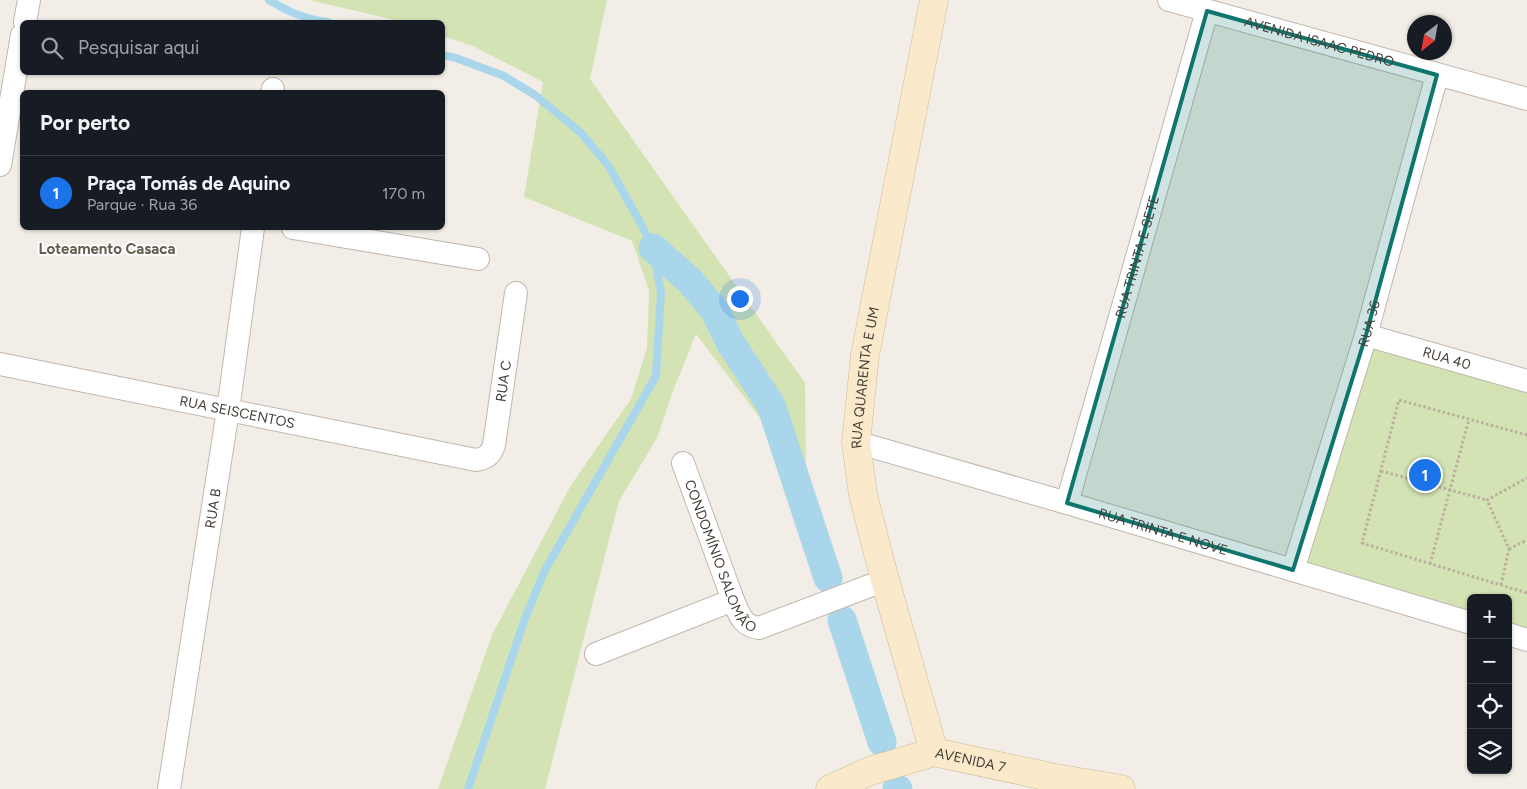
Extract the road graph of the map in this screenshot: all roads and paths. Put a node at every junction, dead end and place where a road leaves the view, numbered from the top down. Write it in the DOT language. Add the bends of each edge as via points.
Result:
graph roads {
  1 [pos="29,0"];
  2 [pos="934,0"];
  3 [pos="1169,0"];
  4 [pos="1207,11"];
  5 [pos="25,20"];
  6 [pos="20,47"];
  7 [pos="1437,74"];
  8 [pos="1527,99"];
  9 [pos="0,165"];
  10 [pos="253,230"];
  11 [pos="306,230"];
  12 [pos="478,259"];
  13 [pos="516,293"];
  14 [pos="1366,335"];
  15 [pos="0,364"];
  16 [pos="1527,381"];
  17 [pos="228,410"];
  18 [pos="1470,419"];
  19 [pos="1527,435"];
  20 [pos="856,442"];
  21 [pos="476,460"];
  22 [pos="683,463"];
  23 [pos="1381,471"];
  24 [pos="1527,478"];
  25 [pos="1450,490"];
  26 [pos="1487,500"];
  27 [pos="1067,502"];
  28 [pos="1527,540"];
  29 [pos="1510,549"];
  30 [pos="1430,564"];
  31 [pos="1293,570"];
  32 [pos="885,580"];
  33 [pos="1500,585"];
  34 [pos="1527,593"];
  35 [pos="733,600"];
  36 [pos="1467,622"];
  37 [pos="1512,635"];
  38 [pos="1527,640"];
  39 [pos="596,654"];
  40 [pos="934,752"];
  41 [pos="872,780"];
  42 [pos="1053,784"];
  43 [pos="169,789"];
  44 [pos="830,789"];
  45 [pos="1079,789"];
  46 [pos="1121,789"];
  1 -- 5 [label="street"];
  2 -- 20 [label="street, RUA QUARENTA E UM" via="864,355"];
  3 -- 4 [label="street, AVENIDA ISAAC PEDRO"];
  4 -- 7 [label="street, AVENIDA ISAAC PEDRO"];
  4 -- 27 [label="street, RUA TRINTA E SETE"];
  6 -- 9 [label="street"];
  7 -- 8 [label="street, AVENIDA ISAAC PEDRO"];
  7 -- 14 [label="street, RUA 36"];
  10 -- 17 [label="street, RUA B"];
  11 -- 12 [label="street"];
  13 -- 21 [label="street, RUA C" via="494,445 491,453"];
  14 -- 16 [label="street, RUA 40"];
  14 -- 31 [label="street, RUA 36"];
  15 -- 17 [label="street, RUA SEISCENTOS"];
  17 -- 21 [label="street, RUA SEISCENTOS"];
  17 -- 43 [label="street, RUA B"];
  18 -- 19 [label="path"];
  18 -- 23 [label="path" via="1400,400"];
  18 -- 25 [label="path"];
  20 -- 27 [label="street, RUA TRINTA E NOVE"];
  20 -- 32 [label="street, RUA QUARENTA E UM" via="863,495"];
  22 -- 35 [label="street, CONDOMÍNIO SALOMÃO"];
  23 -- 25 [label="path"];
  23 -- 30 [label="path" via="1362,543"];
  24 -- 26 [label="path"];
  25 -- 26 [label="path"];
  25 -- 30 [label="path"];
  26 -- 29 [label="path"];
  27 -- 31 [label="street, RUA TRINTA E NOVE"];
  28 -- 29 [label="path"];
  29 -- 33 [label="path"];
  30 -- 33 [label="path"];
  31 -- 36 [label="street, RUA TRINTA E NOVE"];
  32 -- 35 [label="street, CONDOMÍNIO SALOMÃO" via="759,628 742,621"];
  32 -- 40 [label="street, RUA QUARENTA E UM"];
  33 -- 34 [label="path"];
  35 -- 39 [label="street"];
  37 -- 38 [label="street"];
  40 -- 41 [label="street, AVENIDA 7"];
  40 -- 42 [label="street, AVENIDA 7"];
  41 -- 44 [label="street, AVENIDA 7"];
  42 -- 45 [label="street, AVENIDA 7"];
  42 -- 46 [label="street, AVENIDA 7"];
}
